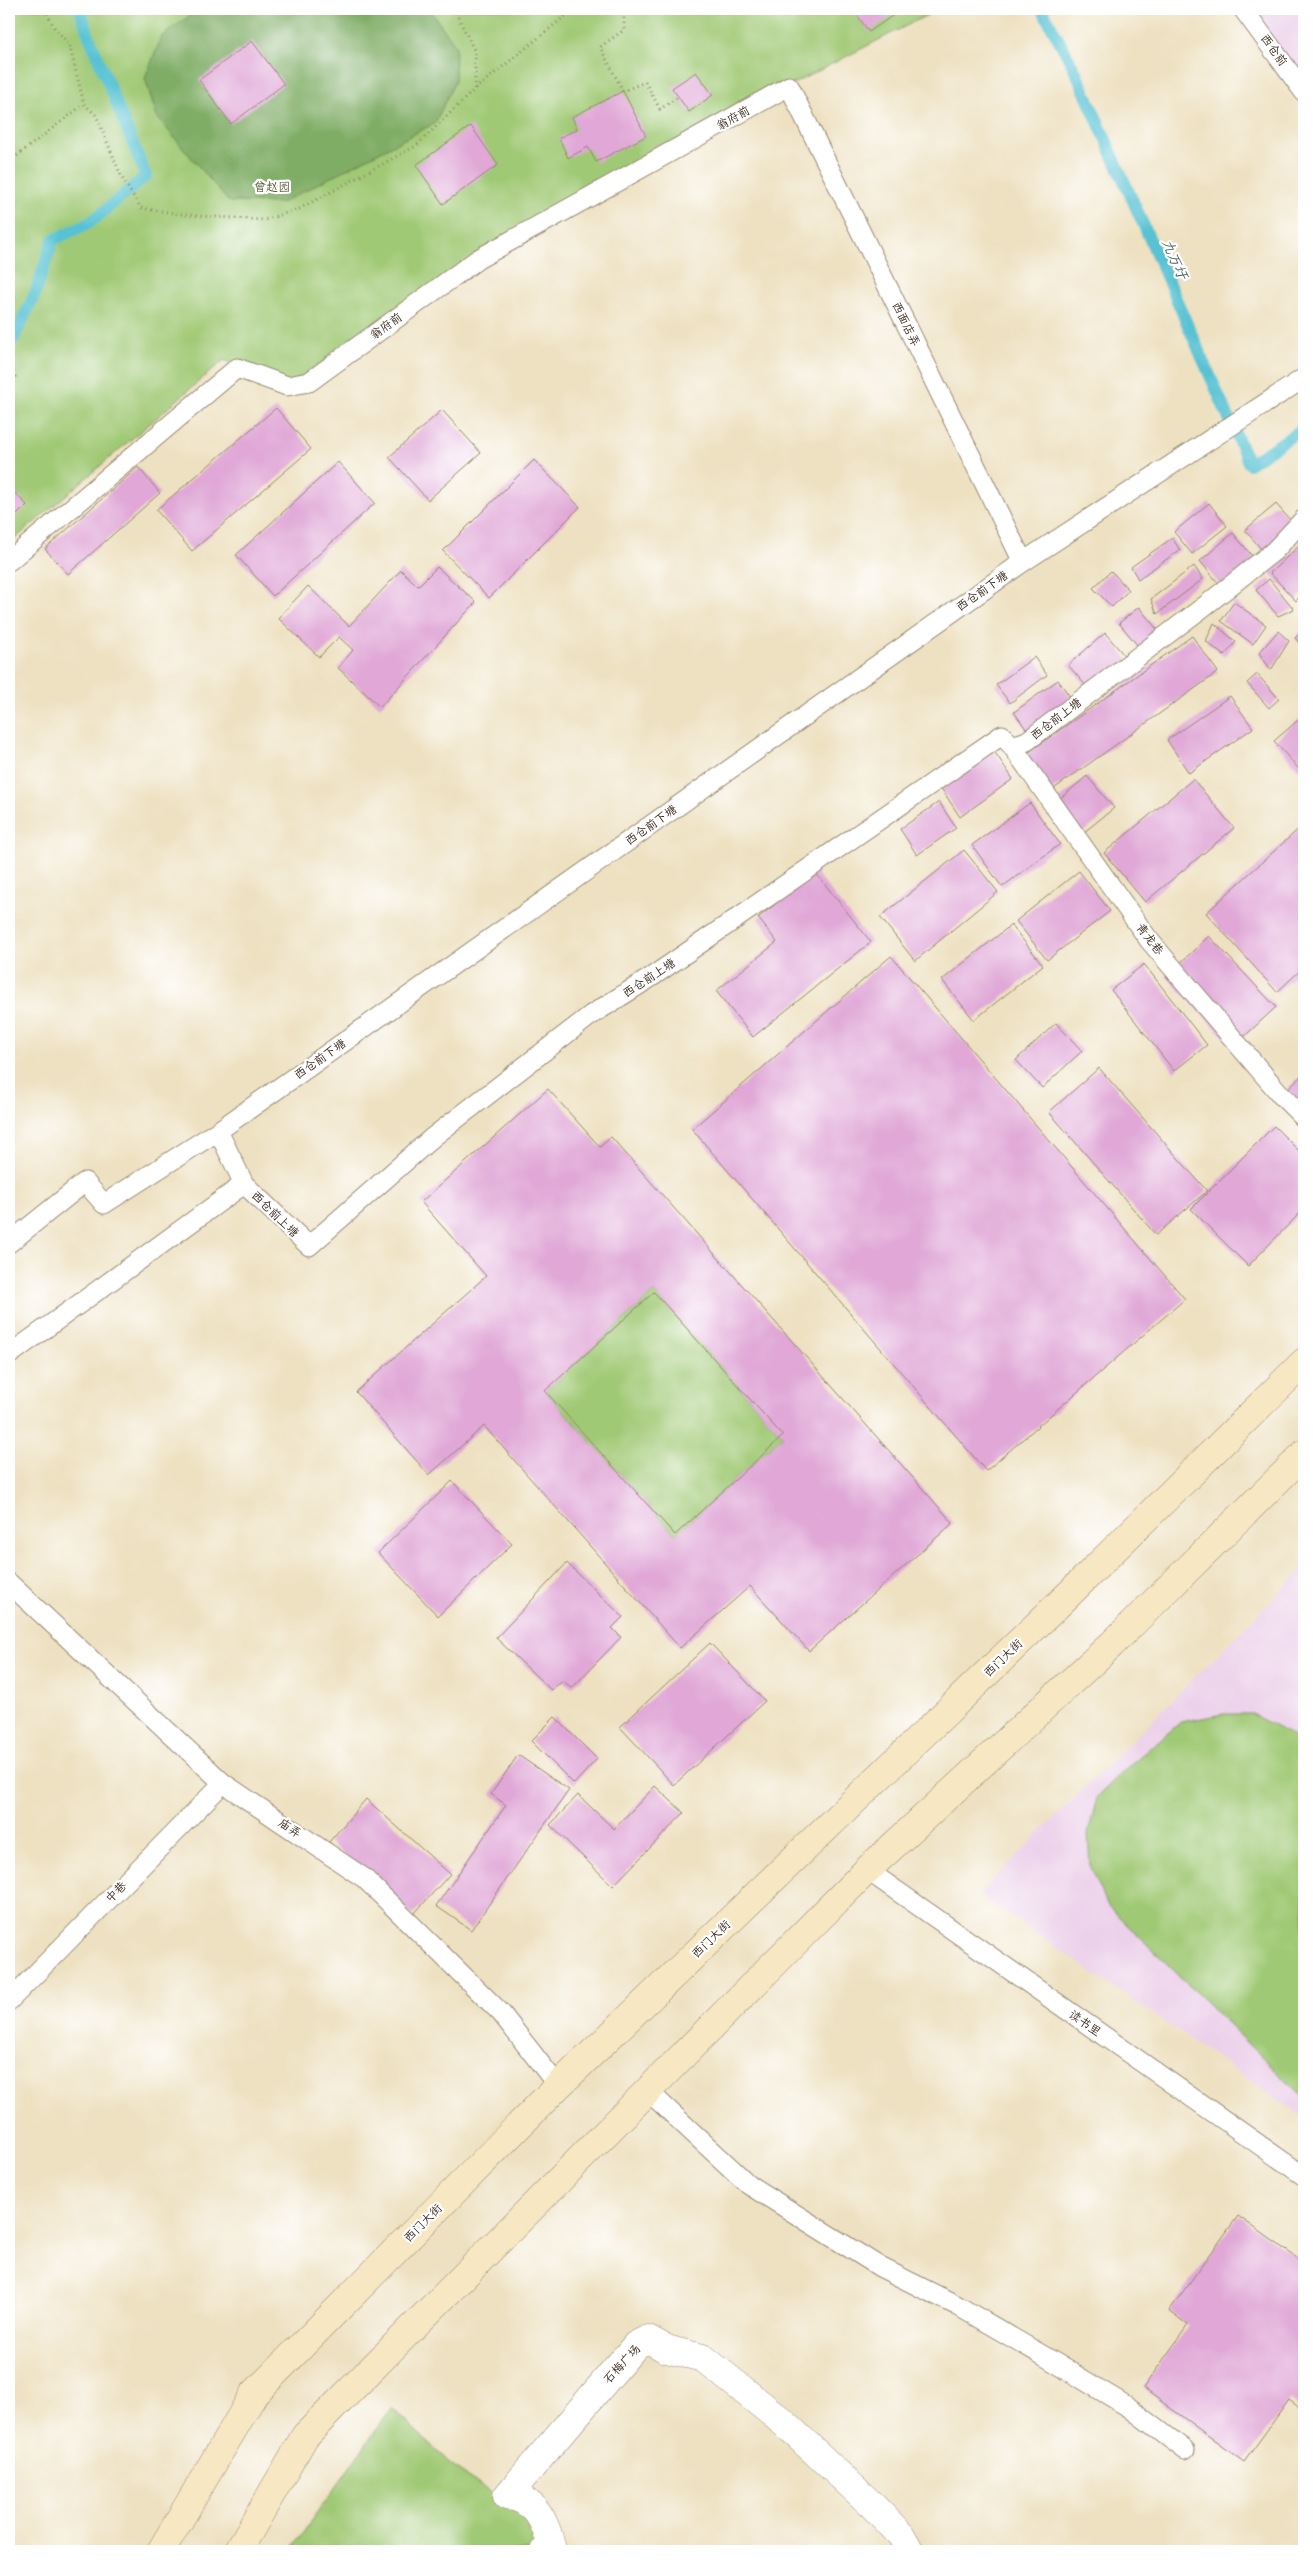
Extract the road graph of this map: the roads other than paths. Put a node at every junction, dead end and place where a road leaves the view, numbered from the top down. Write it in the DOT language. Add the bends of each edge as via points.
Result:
graph roads {
  1 [pos="1243,9"];
  2 [pos="789,86"];
  3 [pos="1304,92"];
  4 [pos="1304,378"];
  5 [pos="1304,519"];
  6 [pos="9,561"];
  7 [pos="1023,562"];
  8 [pos="1012,746"];
  9 [pos="1304,1118"];
  10 [pos="218,1132"];
  11 [pos="244,1184"];
  12 [pos="9,1243"];
  13 [pos="9,1355"];
  14 [pos="1304,1362"];
  15 [pos="1304,1454"];
  16 [pos="9,1584"];
  17 [pos="223,1783"];
  18 [pos="866,1870"];
  19 [pos="9,2001"];
  20 [pos="558,2086"];
  21 [pos="648,2091"];
  22 [pos="1304,2176"];
  23 [pos="1185,2450"];
  24 [pos="161,2551"];
  25 [pos="238,2551"];
  26 [pos="545,2551"];
  27 [pos="910,2551"];
  1 -- 3 [label="lane, 西仓前"];
  2 -- 6 [label="lane, 翁府前" via="478,259 309,382 287,386 237,368"];
  2 -- 7 [label="lane, 西面店弄"];
  4 -- 7 [label="lane, 西仓前下塘"];
  5 -- 8 [label="lane, 西仓前上塘" via="1274,551 1206,605 1027,741"];
  7 -- 10 [label="lane, 西仓前下塘"];
  8 -- 9 [label="lane, 青龙巷" via="1149,940"];
  8 -- 11 [label="lane, 西仓前上塘" via="1002,736 653,976 591,1015 433,1137 309,1246"];
  10 -- 11 [label="lane"];
  10 -- 12 [label="lane, 西仓前下塘" via="104,1204 85,1182"];
  11 -- 13 [label="lane, 西仓前上塘"];
  14 -- 20 [label="main road, 西门大街" via="1066,1597"];
  15 -- 18 [label="main road" via="1112,1644"];
  16 -- 17 [label="lane, 庙弄"];
  17 -- 19 [label="lane, 中巷"];
  17 -- 20 [label="lane, 庙弄" via="364,1878 501,2013"];
  18 -- 21 [label="main road"];
  18 -- 22 [label="lane, 读书里"];
  20 -- 24 [label="main road, 西门大街" via="254,2394"];
  21 -- 23 [label="lane" via="749,2185 880,2267 958,2306 1130,2408"];
  21 -- 25 [label="main road" via="305,2436"];
  26 -- 27 [label="street, 石梅广场" via="552,2549 548,2532 536,2509 519,2497 507,2496 636,2345 648,2339 666,2349 703,2358 742,2389 874,2506 901,2535"];
}
